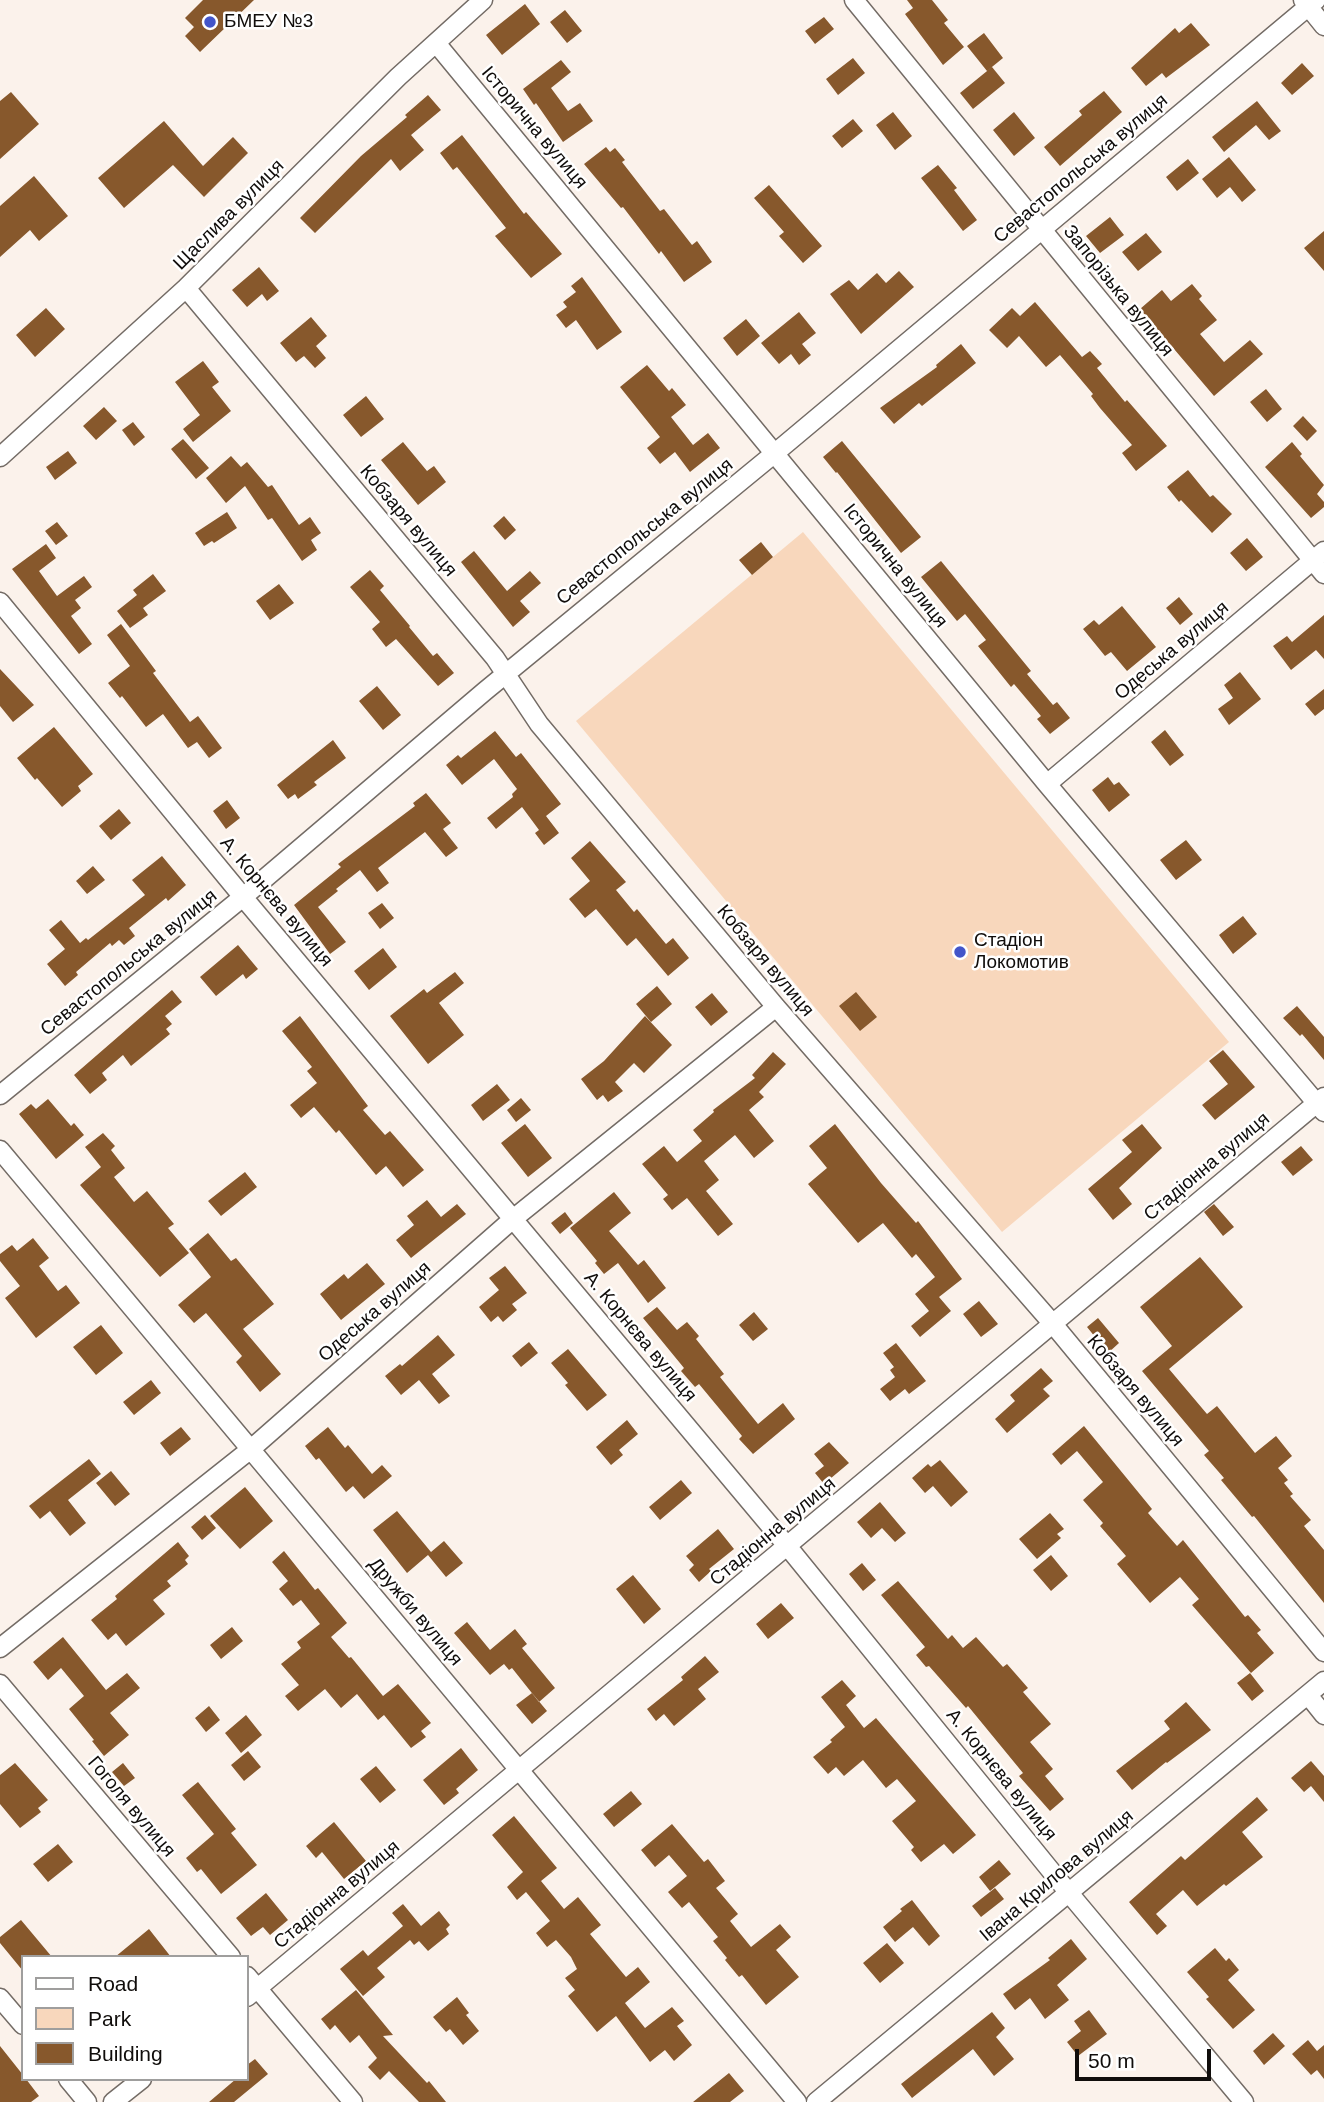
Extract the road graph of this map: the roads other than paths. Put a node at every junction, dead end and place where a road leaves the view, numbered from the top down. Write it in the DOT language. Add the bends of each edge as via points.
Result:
graph roads {
  1 [pos="483,0"];
  2 [pos="854,0"];
  3 [pos="1309,2"];
  4 [pos="1324,26"];
  5 [pos="436,43"];
  6 [pos="1041,230"];
  7 [pos="186,288"];
  8 [pos="775,453"];
  9 [pos="0,457"];
  10 [pos="1320,562"];
  11 [pos="0,603"];
  12 [pos="507,674"];
  13 [pos="1047,784"];
  14 [pos="243,897"];
  15 [pos="776,1007"];
  16 [pos="0,1095"];
  17 [pos="1321,1104"];
  18 [pos="0,1150"];
  19 [pos="513,1219"];
  20 [pos="1053,1324"];
  21 [pos="251,1449"];
  22 [pos="788,1547"];
  23 [pos="0,1648"];
  24 [pos="1324,1652"];
  25 [pos="1324,1681"];
  26 [pos="0,1684"];
  27 [pos="1308,1695"];
  28 [pos="1324,1715"];
  29 [pos="519,1770"];
  30 [pos="1069,1893"];
  31 [pos="229,1955"];
  32 [pos="250,1987"];
  33 [pos="0,1998"];
  34 [pos="21,2023"];
  35 [pos="70,2081"];
  36 [pos="139,2081"];
  37 [pos="87,2102"];
  38 [pos="113,2102"];
  39 [pos="353,2102"];
  40 [pos="797,2102"];
  41 [pos="817,2102"];
  42 [pos="1244,2102"];
  1 -- 5 [label="street, Щаслива вулиця"];
  2 -- 6 [label="street, Запорізька вулиця"];
  3 -- 4 [label="street"];
  3 -- 6 [label="street, Севастопольська вулиця"];
  5 -- 7 [label="street, Щаслива вулиця"];
  5 -- 8 [label="street, Історична вулиця"];
  6 -- 8 [label="street, Севастопольська вулиця"];
  6 -- 10 [label="street, Запорізька вулиця"];
  7 -- 9 [label="street, Щаслива вулиця"];
  7 -- 12 [label="street, Кобзаря вулиця"];
  8 -- 12 [label="street, Севастопольська вулиця"];
  8 -- 13 [label="street, Історична вулиця"];
  10 -- 13 [label="street, Одеська вулиця"];
  11 -- 14 [label="street, А. Корнєва вулиця"];
  12 -- 14 [label="street, Севастопольська вулиця"];
  12 -- 15 [label="street, Кобзаря вулиця" via="539,724"];
  13 -- 17 [label="street, Історична вулиця"];
  14 -- 16 [label="street, Севастопольська вулиця"];
  14 -- 19 [label="street, А. Корнєва вулиця"];
  15 -- 19 [label="street, Одеська вулиця"];
  15 -- 20 [label="street, Кобзаря вулиця"];
  17 -- 20 [label="street, Стадіонна вулиця"];
  18 -- 21 [label="street, Дружби вулиця"];
  19 -- 21 [label="street, Одеська вулиця"];
  19 -- 22 [label="street, А. Корнєва вулиця"];
  20 -- 22 [label="street, Стадіонна вулиця"];
  20 -- 24 [label="street, Кобзаря вулиця"];
  21 -- 23 [label="street, Одеська вулиця"];
  21 -- 29 [label="street, Дружби вулиця"];
  22 -- 29 [label="street, Стадіонна вулиця"];
  22 -- 30 [label="street, А. Корнєва вулиця"];
  25 -- 27 [label="street, Івана Крилова вулиця"];
  26 -- 31 [label="street, Гоголя вулиця"];
  27 -- 28 [label="street"];
  27 -- 30 [label="street, Івана Крилова вулиця"];
  29 -- 32 [label="street, Стадіонна вулиця"];
  29 -- 40 [label="street, Дружби вулиця"];
  30 -- 41 [label="street, Івана Крилова вулиця"];
  30 -- 42 [label="street, А. Корнєва вулиця"];
  32 -- 39 [label="street"];
  33 -- 34 [label="street"];
  35 -- 37 [label="street"];
  36 -- 38 [label="street"];
}
